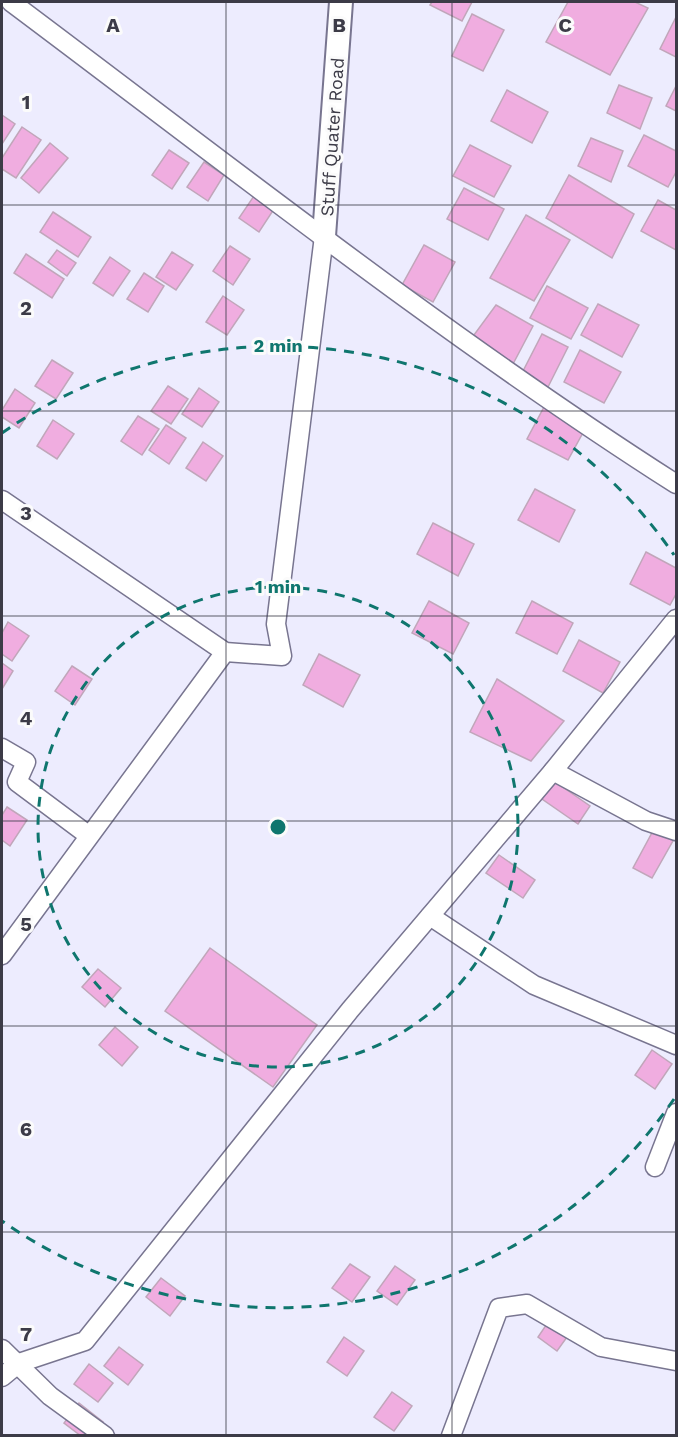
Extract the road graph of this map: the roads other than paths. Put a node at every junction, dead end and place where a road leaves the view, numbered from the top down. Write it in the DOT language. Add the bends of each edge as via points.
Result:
graph roads {
  1 [pos="12,2"];
  2 [pos="341,2"];
  3 [pos="324,236"];
  4 [pos="676,484"];
  5 [pos="2,501"];
  6 [pos="676,619"];
  7 [pos="225,652"];
  8 [pos="2,748"];
  9 [pos="553,771"];
  10 [pos="676,831"];
  11 [pos="88,835"];
  12 [pos="430,916"];
  13 [pos="2,955"];
  14 [pos="676,1045"];
  15 [pos="676,1113"];
  16 [pos="655,1167"];
  17 [pos="2,1349"];
  18 [pos="676,1361"];
  19 [pos="19,1363"];
  20 [pos="2,1377"];
  21 [pos="105,1436"];
  22 [pos="451,1436"];
  1 -- 3 [label="street"];
  2 -- 3 [label="street, Stuff Quater Road"];
  3 -- 4 [label="street" via="579,422"];
  3 -- 7 [label="street" via="276,624 282,656"];
  5 -- 7 [label="street"];
  6 -- 9 [label="street"];
  7 -- 11 [label="street"];
  8 -- 11 [label="street" via="26,762 17,782"];
  9 -- 10 [label="street" via="646,821"];
  9 -- 12 [label="street"];
  11 -- 13 [label="street"];
  12 -- 14 [label="street" via="534,985"];
  12 -- 19 [label="street" via="85,1341"];
  15 -- 16 [label="street"];
  17 -- 19 [label="street"];
  18 -- 22 [label="street" via="601,1347 528,1304 499,1308"];
  19 -- 20 [label="street"];
  19 -- 21 [label="street" via="50,1396"];
}
